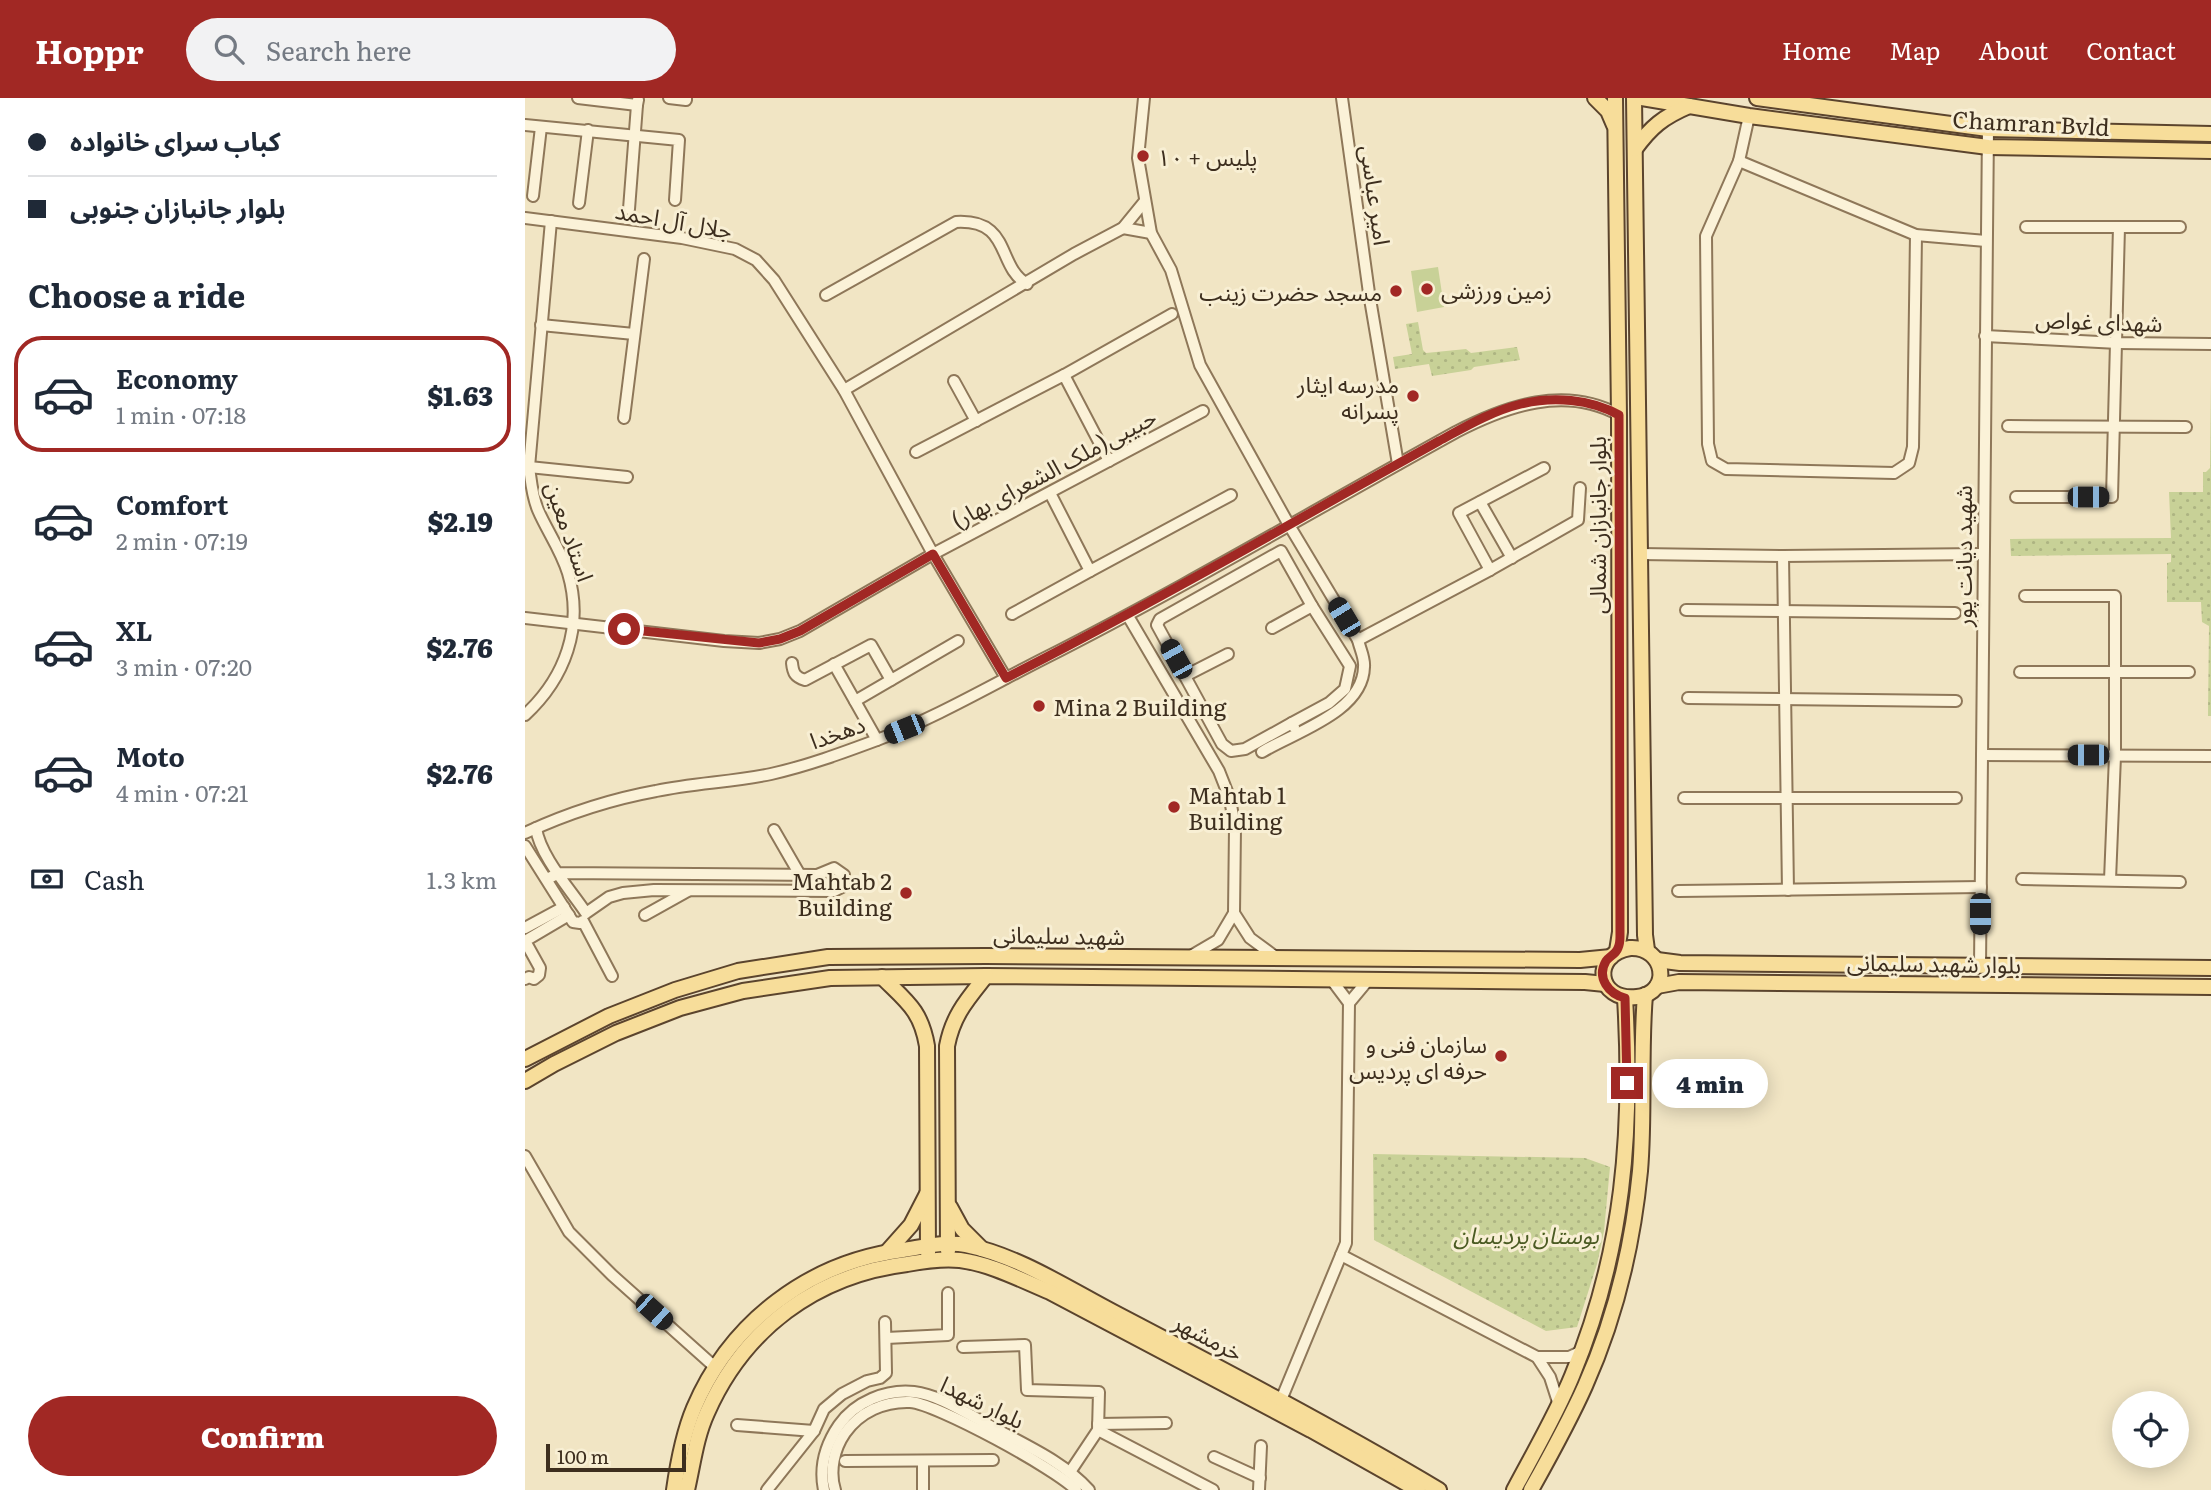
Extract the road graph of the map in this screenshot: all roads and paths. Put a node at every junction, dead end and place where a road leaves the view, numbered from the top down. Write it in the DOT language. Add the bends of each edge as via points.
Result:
graph roads {
  1 [pos="578,98"];
  2 [pos="669,98"];
  3 [pos="686,98"];
  4 [pos="1144,98"];
  5 [pos="1342,98"];
  6 [pos="1595,98"];
  7 [pos="1615,98"];
  8 [pos="1634,98"];
  9 [pos="1641,98"];
  10 [pos="1757,98"];
  11 [pos="637,101"];
  12 [pos="1689,106"];
  13 [pos="1749,116"];
  14 [pos="525,125"];
  15 [pos="541,127"];
  16 [pos="1988,129"];
  17 [pos="588,130"];
  18 [pos="1616,130"];
  19 [pos="2211,134"];
  20 [pos="634,135"];
  21 [pos="1988,146"];
  22 [pos="1635,149"];
  23 [pos="2211,151"];
  24 [pos="1738,161"];
  25 [pos="533,196"];
  26 [pos="675,200"];
  27 [pos="1145,201"];
  28 [pos="579,203"];
  29 [pos="629,209"];
  30 [pos="525,218"];
  31 [pos="551,221"];
  32 [pos="2026,227"];
  33 [pos="2119,227"];
  34 [pos="1123,228"];
  35 [pos="2180,228"];
  36 [pos="1151,233"];
  37 [pos="1916,235"];
  38 [pos="1986,241"];
  39 [pos="644,259"];
  40 [pos="1027,284"];
  41 [pos="826,295"];
  42 [pos="1172,314"];
  43 [pos="541,325"];
  44 [pos="634,334"];
  45 [pos="1985,336"];
  46 [pos="2118,343"];
  47 [pos="2211,344"];
  48 [pos="1064,375"];
  49 [pos="954,381"];
  50 [pos="845,390"];
  51 [pos="1203,411"];
  52 [pos="1619,415"];
  53 [pos="624,418"];
  54 [pos="976,421"];
  55 [pos="2008,426"];
  56 [pos="2114,427"];
  57 [pos="2186,427"];
  58 [pos="916,452"];
  59 [pos="1109,461"];
  60 [pos="1398,464"];
  61 [pos="529,467"];
  62 [pos="1544,468"];
  63 [pos="627,477"];
  64 [pos="1580,488"];
  65 [pos="1050,494"];
  66 [pos="1231,495"];
  67 [pos="2016,497"];
  68 [pos="1480,502"];
  69 [pos="1289,525"];
  70 [pos="933,554"];
  71 [pos="1640,554"];
  72 [pos="1983,554"];
  73 [pos="1783,556"];
  74 [pos="1511,558"];
  75 [pos="1490,570"];
  76 [pos="1090,571"];
  77 [pos="2025,596"];
  78 [pos="1312,606"];
  79 [pos="1686,610"];
  80 [pos="1784,610"];
  81 [pos="1955,613"];
  82 [pos="1012,614"];
  83 [pos="1128,615"];
  84 [pos="525,618"];
  85 [pos="573,623"];
  86 [pos="1272,628"];
  87 [pos="1358,640"];
  88 [pos="958,642"];
  89 [pos="1229,654"];
  90 [pos="792,663"];
  91 [pos="834,664"];
  92 [pos="2020,672"];
  93 [pos="2189,672"];
  94 [pos="2115,674"];
  95 [pos="1185,676"];
  96 [pos="1006,678"];
  97 [pos="891,680"];
  98 [pos="1688,698"];
  99 [pos="1785,699"];
  100 [pos="855,701"];
  101 [pos="1957,701"];
  102 [pos="525,715"];
  103 [pos="1295,728"];
  104 [pos="877,740"];
  105 [pos="1262,752"];
  106 [pos="1982,755"];
  107 [pos="2115,756"];
  108 [pos="2211,756"];
  109 [pos="1684,798"];
  110 [pos="1956,798"];
  111 [pos="1786,799"];
  112 [pos="774,830"];
  113 [pos="530,831"];
  114 [pos="525,846"];
  115 [pos="559,873"];
  116 [pos="800,875"];
  117 [pos="547,878"];
  118 [pos="2022,880"];
  119 [pos="2110,880"];
  120 [pos="2180,881"];
  121 [pos="1980,887"];
  122 [pos="691,890"];
  123 [pos="1787,890"];
  124 [pos="1678,891"];
  125 [pos="1234,913"];
  126 [pos="569,915"];
  127 [pos="645,915"];
  128 [pos="525,928"];
  129 [pos="1614,954"];
  130 [pos="1652,955"];
  131 [pos="1188,958"];
  132 [pos="1279,959"];
  133 [pos="1980,966"];
  134 [pos="2086,967"];
  135 [pos="2211,968"];
  136 [pos="526,975"];
  137 [pos="612,976"];
  138 [pos="986,976"];
  139 [pos="882,977"];
  140 [pos="1331,979"];
  141 [pos="1369,979"];
  142 [pos="1605,984"];
  143 [pos="2086,986"];
  144 [pos="2211,987"];
  145 [pos="1651,991"];
  146 [pos="1625,998"];
  147 [pos="1349,1003"];
  148 [pos="525,1059"];
  149 [pos="525,1081"];
  150 [pos="525,1156"];
  151 [pos="928,1193"];
  152 [pos="948,1205"];
  153 [pos="948,1244"];
  154 [pos="983,1250"];
  155 [pos="887,1252"];
  156 [pos="928,1254"];
  157 [pos="1341,1255"];
  158 [pos="948,1260"];
  159 [pos="948,1293"];
  160 [pos="885,1322"];
  161 [pos="886,1338"];
  162 [pos="963,1347"];
  163 [pos="1582,1351"];
  164 [pos="1537,1357"];
  165 [pos="716,1368"];
  166 [pos="1281,1400"];
  167 [pos="1559,1405"];
  168 [pos="966,1419"];
  169 [pos="1166,1423"];
  170 [pos="737,1425"];
  171 [pos="1098,1427"];
  172 [pos="814,1430"];
  173 [pos="1261,1446"];
  174 [pos="1214,1457"];
  175 [pos="993,1460"];
  176 [pos="845,1461"];
  177 [pos="923,1461"];
  178 [pos="1070,1472"];
  179 [pos="1260,1478"];
  180 [pos="674,1490"];
  181 [pos="687,1490"];
  182 [pos="767,1490"];
  183 [pos="824,1490"];
  184 [pos="835,1490"];
  185 [pos="923,1490"];
  186 [pos="1076,1490"];
  187 [pos="1089,1490"];
  188 [pos="1213,1490"];
  189 [pos="1259,1490"];
  190 [pos="1418,1490"];
  191 [pos="1439,1490"];
  192 [pos="1514,1490"];
  193 [pos="1531,1490"];
  1 -- 11 [label="street"];
  2 -- 3 [label="street"];
  4 -- 27 [label="street" via="1138,158"];
  5 -- 60 [label="street, امیر عباسی"];
  6 -- 18 [label="main road" via="1608,111"];
  7 -- 18 [label="main road, بلوار جانبازان شمالی"];
  8 -- 22 [label="main road, بلوار جانبازان شمالی"];
  9 -- 12 [label="main road, Chamran Bvld"];
  10 -- 16 [label="main road"];
  11 -- 20 [label="street"];
  12 -- 13 [label="main road, Chamran Bvld"];
  12 -- 22 [label="main road" via="1663,118"];
  13 -- 21 [label="main road, Chamran Bvld"];
  13 -- 24 [label="street"];
  14 -- 15 [label="street"];
  15 -- 17 [label="street"];
  15 -- 25 [label="street"];
  16 -- 19 [label="main road"];
  16 -- 21 [label="street, شهید دیانت پور"];
  17 -- 20 [label="street"];
  17 -- 28 [label="street"];
  18 -- 52 [label="main road, بلوار جانبازان شمالی"];
  20 -- 26 [label="street" via="679,140"];
  20 -- 29 [label="street"];
  21 -- 23 [label="main road, Chamran Bvld"];
  21 -- 38 [label="street, شهید دیانت پور"];
  22 -- 71 [label="main road, بلوار جانبازان شمالی"];
  24 -- 37 [label="street"];
  24 -- 37 [label="street" via="1706,236 1709,444 1712,461 1726,469 1894,473 1909,463 1913,447"];
  27 -- 34 [label="street"];
  27 -- 36 [label="street"];
  30 -- 31 [label="street, جلال آل احمد"];
  31 -- 43 [label="street, استاد معین"];
  31 -- 50 [label="street, جلال آل احمد" via="682,238 735,249 756,260 774,280"];
  32 -- 33 [label="street"];
  33 -- 35 [label="street"];
  33 -- 46 [label="street"];
  34 -- 36 [label="street"];
  34 -- 40 [label="street"];
  36 -- 69 [label="street" via="1171,270 1200,365"];
  37 -- 38 [label="street"];
  38 -- 45 [label="street, شهید دیانت پور"];
  39 -- 44 [label="street"];
  40 -- 41 [label="street" via="985,226 956,222"];
  40 -- 50 [label="street"];
  42 -- 48 [label="street"];
  43 -- 44 [label="street"];
  43 -- 61 [label="street, استاد معین"];
  44 -- 53 [label="street"];
  45 -- 46 [label="street, شهدای غواص"];
  45 -- 72 [label="street, شهید دیانت پور"];
  46 -- 47 [label="street, شهدای غواص"];
  46 -- 56 [label="street"];
  48 -- 54 [label="street"];
  48 -- 59 [label="street"];
  49 -- 54 [label="street"];
  50 -- 70 [label="street, جلال آل احمد"];
  51 -- 59 [label="street, حبیبی(ملک الشعرای بهار)"];
  52 -- 60 [label="street, دهخدا" via="1577,401 1522,404 1475,422"];
  52 -- 129 [label="main road, بلوار جانبازان شمالی" via="1620,936"];
  54 -- 58 [label="street"];
  55 -- 56 [label="street"];
  56 -- 57 [label="street"];
  56 -- 67 [label="street" via="2112,497"];
  59 -- 65 [label="street, حبیبی(ملک الشعرای بهار)"];
  60 -- 69 [label="street, دهخدا"];
  61 -- 63 [label="street"];
  61 -- 85 [label="street, استاد معین" via="536,507 568,574"];
  62 -- 68 [label="street"];
  64 -- 74 [label="street" via="1578,520"];
  65 -- 70 [label="street, حبیبی(ملک الشعرای بهار)"];
  65 -- 76 [label="street"];
  66 -- 76 [label="street"];
  68 -- 74 [label="street"];
  68 -- 75 [label="street" via="1459,513"];
  69 -- 83 [label="street, دهخدا"];
  69 -- 87 [label="street"];
  70 -- 85 [label="street, حبیبی(ملک الشعرای بهار)" via="780,639 759,643"];
  70 -- 96 [label="street, جلال آل احمد"];
  71 -- 73 [label="street"];
  71 -- 130 [label="main road, بلوار جانبازان شمالی" via="1645,935"];
  72 -- 73 [label="street"];
  72 -- 106 [label="street, شهید دیانت پور"];
  73 -- 80 [label="street"];
  74 -- 75 [label="street"];
  75 -- 87 [label="street"];
  76 -- 82 [label="street"];
  77 -- 94 [label="street" via="2115,596"];
  78 -- 86 [label="street"];
  78 -- 95 [label="street" via="1281,551 1160,618 1157,625"];
  78 -- 103 [label="street" via="1350,666 1345,690"];
  79 -- 80 [label="street"];
  80 -- 81 [label="street"];
  80 -- 99 [label="street"];
  83 -- 96 [label="street, دهخدا"];
  83 -- 125 [label="street" via="1219,771 1230,799 1235,828"];
  84 -- 85 [label="street, حبیبی(ملک الشعرای بهار)"];
  85 -- 102 [label="street, استاد معین" via="556,680"];
  87 -- 103 [label="street" via="1364,668 1358,691 1342,708"];
  88 -- 97 [label="street"];
  89 -- 95 [label="street"];
  90 -- 91 [label="street" via="793,673 805,681"];
  91 -- 97 [label="street" via="871,645"];
  91 -- 100 [label="street"];
  92 -- 94 [label="street"];
  93 -- 94 [label="street"];
  94 -- 107 [label="street"];
  95 -- 103 [label="street" via="1222,744 1231,751"];
  96 -- 104 [label="street, دهخدا"];
  97 -- 100 [label="street"];
  98 -- 99 [label="street"];
  99 -- 101 [label="street"];
  99 -- 111 [label="street"];
  100 -- 104 [label="street"];
  103 -- 105 [label="street"];
  104 -- 113 [label="street, دهخدا" via="772,774 656,791 597,806"];
  106 -- 107 [label="street"];
  106 -- 121 [label="street, شهید دیانت پور"];
  107 -- 108 [label="street"];
  107 -- 119 [label="street"];
  109 -- 111 [label="street"];
  110 -- 111 [label="street"];
  111 -- 123 [label="street"];
  112 -- 116 [label="street"];
  113 -- 115 [label="street"];
  114 -- 117 [label="street"];
  115 -- 116 [label="street"];
  115 -- 117 [label="street"];
  115 -- 122 [label="street" via="586,913 623,893"];
  116 -- 122 [label="street" via="834,868 844,874 844,886 834,891"];
  117 -- 126 [label="street"];
  118 -- 119 [label="street"];
  119 -- 120 [label="street"];
  121 -- 123 [label="street"];
  121 -- 133 [label="street, شهید دیانت پور"];
  122 -- 127 [label="street"];
  123 -- 124 [label="street"];
  125 -- 131 [label="street" via="1218,940"];
  125 -- 132 [label="street" via="1250,938"];
  126 -- 128 [label="street"];
  126 -- 136 [label="street" via="525,941 540,968 534,979"];
  126 -- 137 [label="street" via="583,921"];
  129 -- 130 [label="main road" via="1635,947"];
  129 -- 132 [label="main road, شهید سلیمانی" via="1580,960"];
  129 -- 142 [label="main road" via="1603,971"];
  130 -- 133 [label="main road, بلوار شهید سلیمانی" via="1680,963"];
  130 -- 145 [label="main road" via="1660,977"];
  131 -- 132 [label="main road, شهید سلیمانی"];
  131 -- 148 [label="main road, شهید سلیمانی" via="828,957 738,971 675,990 609,1016"];
  133 -- 134 [label="main road, بلوار شهید سلیمانی"];
  134 -- 135 [label="main road, بلوار شهید سلیمانی"];
  134 -- 143 [label="main road"];
  138 -- 139 [label="main road, شهید سلیمانی"];
  138 -- 140 [label="main road, شهید سلیمانی"];
  138 -- 152 [label="main road" via="960,1009 947,1046"];
  139 -- 149 [label="main road, شهید سلیمانی" via="830,978 743,991 680,1008 616,1033"];
  139 -- 151 [label="main road" via="915,1010 924,1029"];
  140 -- 141 [label="main road, شهید سلیمانی"];
  140 -- 147 [label="street"];
  141 -- 142 [label="main road, شهید سلیمانی"];
  141 -- 147 [label="street"];
  142 -- 146 [label="main road"];
  143 -- 144 [label="main road, بلوار شهید سلیمانی"];
  143 -- 145 [label="main road, بلوار شهید سلیمانی" via="1679,982"];
  145 -- 146 [label="main road"];
  145 -- 193 [label="main road" via="1642,1029 1641,1158 1619,1285 1586,1384"];
  146 -- 163 [label="main road" via="1625,1169 1617,1228"];
  147 -- 157 [label="street" via="1346,1243"];
  150 -- 165 [label="street" via="569,1232"];
  151 -- 155 [label="main road" via="911,1225"];
  151 -- 156 [label="main road"];
  152 -- 153 [label="main road"];
  152 -- 154 [label="main road"];
  153 -- 154 [label="main road, خرمشهر"];
  153 -- 156 [label="main road, خرمشهر"];
  153 -- 158 [label="main road"];
  154 -- 166 [label="main road, خرمشهر" via="1054,1280"];
  155 -- 156 [label="main road, خرمشهر"];
  155 -- 165 [label="main road, خرمشهر" via="828,1270 797,1287 743,1331"];
  156 -- 158 [label="main road, خرمشهر"];
  156 -- 181 [label="main road, خرمشهر" via="833,1282 761,1333 736,1362 706,1414"];
  157 -- 164 [label="street"];
  157 -- 166 [label="street"];
  158 -- 190 [label="main road, خرمشهر" via="1007,1273 1050,1292"];
  159 -- 161 [label="street" via="948,1335"];
  160 -- 161 [label="street"];
  161 -- 172 [label="street" via="886,1373 842,1394 824,1409"];
  162 -- 171 [label="street" via="1025,1345 1027,1390 1099,1392"];
  163 -- 164 [label="street" via="1569,1357"];
  163 -- 167 [label="main road"];
  164 -- 167 [label="street" via="1551,1377"];
  165 -- 180 [label="main road, خرمشهر" via="683,1440"];
  166 -- 191 [label="main road, خرمشهر"];
  167 -- 192 [label="main road"];
  168 -- 178 [label="street, بلوار شهدا"];
  168 -- 183 [label="street, بلوار شهدا" via="937,1399 913,1392 888,1393 864,1401 844,1417 830,1438 823,1462"];
  168 -- 184 [label="street, بلوار شهدا" via="912,1402 869,1410 839,1442 833,1463"];
  168 -- 186 [label="street, بلوار شهدا"];
  169 -- 171 [label="street"];
  170 -- 172 [label="street"];
  171 -- 178 [label="street"];
  171 -- 188 [label="street"];
  172 -- 182 [label="street"];
  173 -- 179 [label="street"];
  174 -- 179 [label="street"];
  175 -- 177 [label="street"];
  176 -- 177 [label="street"];
  177 -- 185 [label="street"];
  178 -- 187 [label="street, بلوار شهدا"];
  179 -- 189 [label="street"];
}
